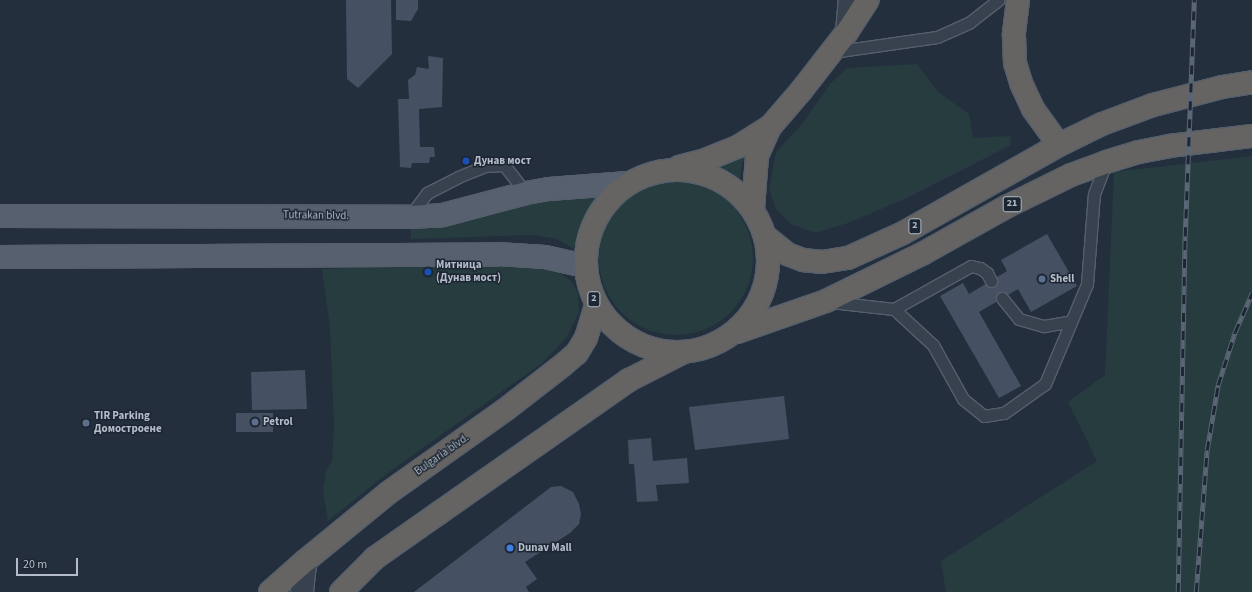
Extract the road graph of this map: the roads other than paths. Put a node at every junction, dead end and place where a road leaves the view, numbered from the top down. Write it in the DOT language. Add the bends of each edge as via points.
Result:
graph roads {
  1 [pos="850,0"];
  2 [pos="868,0"];
  3 [pos="998,0"];
  4 [pos="1018,0"];
  5 [pos="847,32"];
  6 [pos="831,52"];
  7 [pos="1252,82"];
  8 [pos="770,126"];
  9 [pos="1252,136"];
  10 [pos="1059,145"];
  11 [pos="1106,162"];
  12 [pos="671,169"];
  13 [pos="628,183"];
  14 [pos="526,193"];
  15 [pos="753,210"];
  16 [pos="0,216"];
  17 [pos="409,217"];
  18 [pos="765,236"];
  19 [pos="0,257"];
  20 [pos="585,266"];
  21 [pos="991,281"];
  22 [pos="1002,298"];
  23 [pos="826,301"];
  24 [pos="596,305"];
  25 [pos="894,309"];
  26 [pos="1071,321"];
  27 [pos="734,333"];
  28 [pos="682,353"];
  29 [pos="305,561"];
  30 [pos="270,592"];
  31 [pos="302,592"];
  32 [pos="341,592"];
  1 -- 5 [label="street"];
  2 -- 5 [label="highway, 2"];
  3 -- 6 [label="lane" via="970,22 937,37"];
  4 -- 10 [label="highway" via="1014,35 1015,63 1033,109"];
  5 -- 6 [label="highway, 2"];
  6 -- 8 [label="highway, 2"];
  7 -- 10 [label="highway, 2" via="1153,105 1102,124"];
  8 -- 12 [label="highway" via="739,146 705,160"];
  8 -- 15 [label="highway, 2" via="757,156"];
  9 -- 11 [label="highway, 21" via="1169,146"];
  10 -- 18 [label="highway, 2" via="910,229 848,258 822,262 803,260 787,254"];
  11 -- 23 [label="highway, 21" via="1071,175 1008,206 922,254"];
  11 -- 26 [label="lane" via="1094,194 1087,284"];
  12 -- 13 [label="highway, 2" via="649,173"];
  12 -- 15 [label="highway, 2" via="694,171 717,178 737,192"];
  13 -- 14 [label="main road, Tutrakan blvd." via="576,186"];
  13 -- 20 [label="highway, 2" via="609,198 595,218 587,241"];
  14 -- 17 [label="main road, Tutrakan blvd." via="443,215"];
  14 -- 17 [label="lane" via="504,165 485,166 427,193"];
  15 -- 18 [label="highway, 2"];
  16 -- 17 [label="main road, Tutrakan blvd."];
  18 -- 27 [label="highway, 2" via="769,263 764,289 752,314"];
  19 -- 20 [label="main road" via="497,254 545,257"];
  20 -- 24 [label="highway, 2" via="588,286"];
  21 -- 25 [label="lane" via="987,273 971,266"];
  22 -- 26 [label="lane" via="1019,319 1044,326"];
  23 -- 25 [label="lane"];
  23 -- 27 [label="highway, 21"];
  24 -- 28 [label="highway, 2" via="612,326 632,341 656,350"];
  24 -- 29 [label="highway, Bulgaria blvd. / 2" via="586,338 577,352 563,365 388,493"];
  25 -- 26 [label="lane" via="933,346 963,399 984,416 1004,413 1045,384"];
  27 -- 28 [label="highway, 2" via="709,347"];
  28 -- 32 [label="highway, 2" via="630,380 432,517 376,558"];
  29 -- 30 [label="highway, Bulgaria blvd. / 2"];
  29 -- 31 [label="street"];
}
